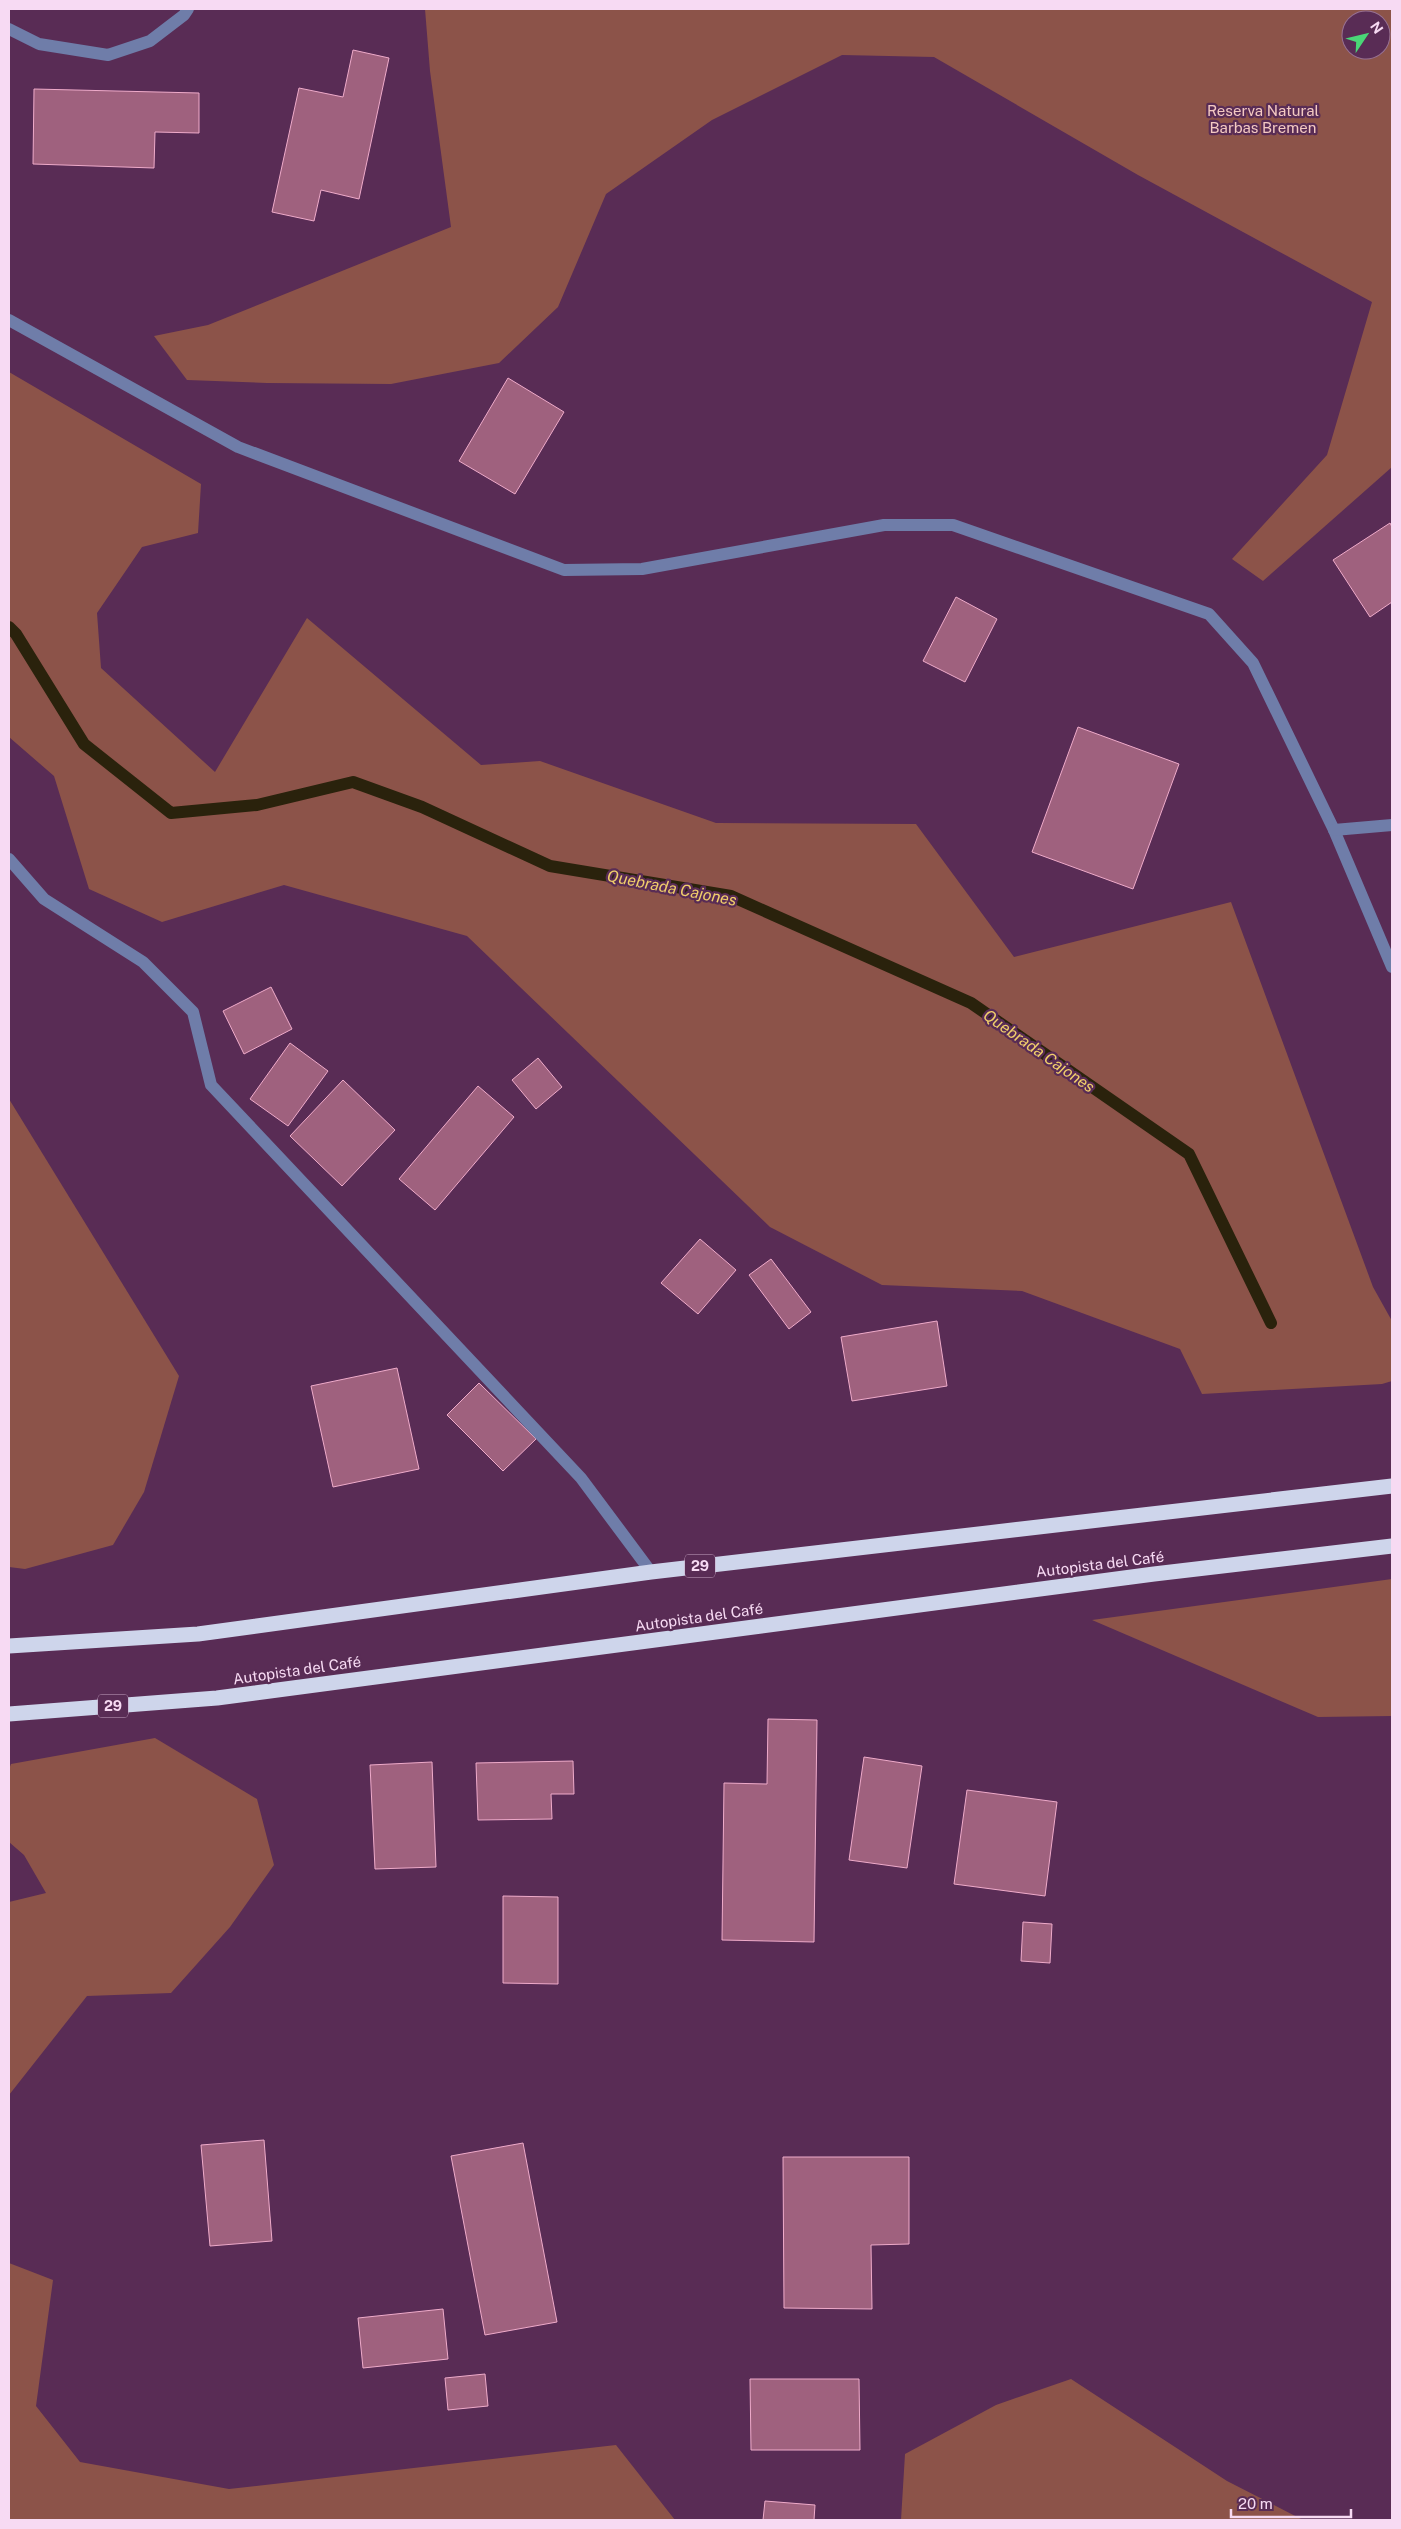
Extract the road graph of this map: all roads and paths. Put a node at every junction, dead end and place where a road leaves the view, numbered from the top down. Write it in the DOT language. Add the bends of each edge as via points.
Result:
graph roads {
  1 [pos="188,9"];
  2 [pos="9,29"];
  3 [pos="9,320"];
  4 [pos="1392,825"];
  5 [pos="1334,830"];
  6 [pos="9,859"];
  7 [pos="1392,967"];
  8 [pos="1392,1486"];
  9 [pos="1392,1546"];
  10 [pos="651,1572"];
  11 [pos="9,1646"];
  12 [pos="9,1714"];
  1 -- 2 [label="street" via="150,41 108,55 39,44"];
  3 -- 5 [label="street" via="238,447 564,570 642,569 884,525 953,525 1209,614 1253,663"];
  4 -- 5 [label="street"];
  5 -- 7 [label="street"];
  6 -- 10 [label="street" via="44,899 143,962 193,1012 211,1085 581,1478"];
  8 -- 10 [label="highway, 29"];
  9 -- 12 [label="highway, Autopista del Café / 29" via="217,1698"];
  10 -- 11 [label="highway, 29" via="198,1634"];
}
